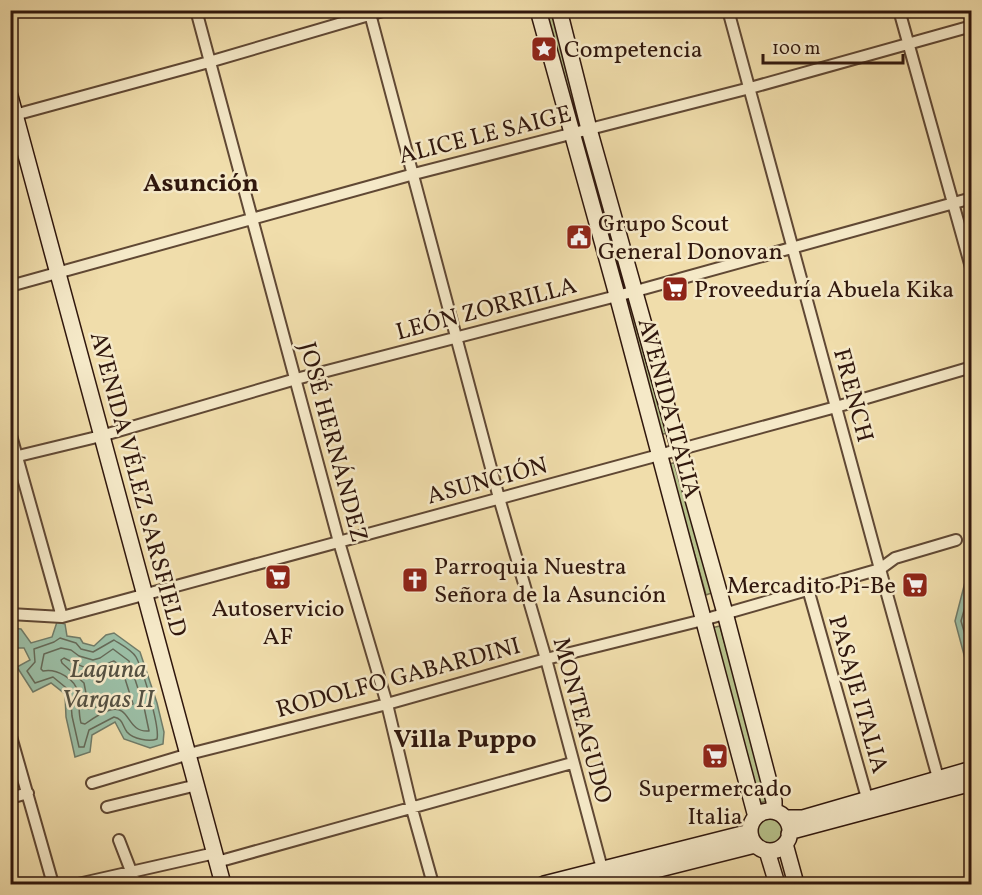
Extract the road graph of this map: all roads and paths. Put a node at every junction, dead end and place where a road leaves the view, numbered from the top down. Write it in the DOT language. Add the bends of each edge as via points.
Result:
graph roads {
  1 [pos="196,10"];
  2 [pos="386,10"];
  3 [pos="538,10"];
  4 [pos="559,10"];
  5 [pos="728,10"];
  6 [pos="899,10"];
  7 [pos="369,13"];
  8 [pos="972,26"];
  9 [pos="907,43"];
  10 [pos="209,62"];
  11 [pos="750,88"];
  12 [pos="10,96"];
  13 [pos="13,115"];
  14 [pos="589,129"];
  15 [pos="571,134"];
  16 [pos="414,174"];
  17 [pos="972,198"];
  18 [pos="953,204"];
  19 [pos="252,220"];
  20 [pos="792,248"];
  21 [pos="972,271"];
  22 [pos="58,273"];
  23 [pos="10,286"];
  24 [pos="636,291"];
  25 [pos="617,296"];
  26 [pos="457,338"];
  27 [pos="972,367"];
  28 [pos="296,379"];
  29 [pos="836,407"];
  30 [pos="10,432"];
  31 [pos="101,435"];
  32 [pos="680,449"];
  33 [pos="659,455"];
  34 [pos="14,457"];
  35 [pos="499,498"];
  36 [pos="956,540"];
  37 [pos="339,542"];
  38 [pos="880,569"];
  39 [pos="808,589"];
  40 [pos="146,595"];
  41 [pos="725,613"];
  42 [pos="10,614"];
  43 [pos="62,617"];
  44 [pos="703,620"];
  45 [pos="546,659"];
  46 [pos="387,704"];
  47 [pos="10,733"];
  48 [pos="189,754"];
  49 [pos="572,763"];
  50 [pos="972,769"];
  51 [pos="92,783"];
  52 [pos="972,783"];
  53 [pos="940,784"];
  54 [pos="197,785"];
  55 [pos="28,793"];
  56 [pos="10,798"];
  57 [pos="868,805"];
  58 [pos="107,807"];
  59 [pos="412,809"];
  60 [pos="780,815"];
  61 [pos="756,817"];
  62 [pos="787,839"];
  63 [pos="119,840"];
  64 [pos="757,842"];
  65 [pos="216,858"];
  66 [pos="132,873"];
  67 [pos="604,880"];
  68 [pos="53,885"];
  69 [pos="78,885"];
  70 [pos="136,885"];
  71 [pos="223,885"];
  72 [pos="433,885"];
  73 [pos="544,885"];
  74 [pos="777,885"];
  75 [pos="796,885"];
  1 -- 10 [label="street, JOSÉ HERNÁNDEZ"];
  2 -- 7 [label="street"];
  3 -- 15 [label="main road, AVENIDA ITALIA"];
  4 -- 14 [label="main road, AVENIDA ITALIA"];
  5 -- 11 [label="street, FRENCH"];
  6 -- 9 [label="street"];
  7 -- 10 [label="street"];
  7 -- 16 [label="street, MONTEAGUDO"];
  8 -- 9 [label="street, ALICE LE SAIGE"];
  9 -- 11 [label="street, ALICE LE SAIGE"];
  9 -- 18 [label="street"];
  10 -- 13 [label="street"];
  10 -- 19 [label="street, JOSÉ HERNÁNDEZ"];
  11 -- 14 [label="street, ALICE LE SAIGE"];
  11 -- 20 [label="street, FRENCH"];
  12 -- 13 [label="main road, AVENIDA VÉLEZ SARSFIELD"];
  13 -- 22 [label="main road, AVENIDA VÉLEZ SARSFIELD"];
  14 -- 15 [label="street, ALICE LE SAIGE"];
  14 -- 24 [label="main road, AVENIDA ITALIA"];
  15 -- 16 [label="street, ALICE LE SAIGE"];
  15 -- 25 [label="main road, AVENIDA ITALIA"];
  16 -- 19 [label="street, ALICE LE SAIGE"];
  16 -- 26 [label="street, MONTEAGUDO"];
  17 -- 18 [label="street, LEÓN ZORRILLA"];
  18 -- 20 [label="street, LEÓN ZORRILLA"];
  18 -- 21 [label="street"];
  19 -- 22 [label="street, ALICE LE SAIGE"];
  19 -- 28 [label="street, JOSÉ HERNÁNDEZ"];
  20 -- 24 [label="street, LEÓN ZORRILLA"];
  20 -- 29 [label="street, FRENCH"];
  22 -- 23 [label="street, ALICE LE SAIGE"];
  22 -- 31 [label="main road, AVENIDA VÉLEZ SARSFIELD"];
  24 -- 25 [label="street, LEÓN ZORRILLA"];
  24 -- 32 [label="main road, AVENIDA ITALIA"];
  25 -- 26 [label="street, LEÓN ZORRILLA"];
  25 -- 33 [label="main road, AVENIDA ITALIA"];
  26 -- 28 [label="street, LEÓN ZORRILLA"];
  26 -- 35 [label="street, MONTEAGUDO"];
  27 -- 29 [label="street, ASUNCIÓN"];
  28 -- 31 [label="street, LEÓN ZORRILLA"];
  28 -- 37 [label="street, JOSÉ HERNÁNDEZ"];
  29 -- 32 [label="street, ASUNCIÓN"];
  29 -- 38 [label="street, FRENCH"];
  30 -- 34 [label="street"];
  31 -- 34 [label="street, LEÓN ZORRILLA"];
  31 -- 40 [label="main road, AVENIDA VÉLEZ SARSFIELD"];
  32 -- 33 [label="street, ASUNCIÓN"];
  32 -- 41 [label="main road, AVENIDA ITALIA"];
  33 -- 35 [label="street, ASUNCIÓN"];
  33 -- 44 [label="main road, AVENIDA ITALIA"];
  34 -- 43 [label="street"];
  35 -- 37 [label="street, ASUNCIÓN"];
  35 -- 45 [label="street, MONTEAGUDO"];
  36 -- 38 [label="street, RODOLFO GABARDINI" via="895,558"];
  37 -- 40 [label="street, ASUNCIÓN"];
  37 -- 46 [label="street, JOSÉ HERNÁNDEZ"];
  38 -- 39 [label="street, RODOLFO GABARDINI"];
  38 -- 53 [label="street, FRENCH"];
  39 -- 41 [label="street, RODOLFO GABARDINI"];
  39 -- 57 [label="street, PASAJE ITALIA"];
  40 -- 43 [label="street, ASUNCIÓN"];
  40 -- 48 [label="main road, AVENIDA VÉLEZ SARSFIELD"];
  41 -- 44 [label="street, RODOLFO GABARDINI"];
  41 -- 60 [label="main road, AVENIDA ITALIA"];
  42 -- 43 [label="street, ASUNCIÓN"];
  44 -- 45 [label="street, RODOLFO GABARDINI"];
  44 -- 61 [label="main road, AVENIDA ITALIA"];
  45 -- 46 [label="street, RODOLFO GABARDINI"];
  45 -- 49 [label="street, MONTEAGUDO"];
  46 -- 48 [label="street, RODOLFO GABARDINI"];
  46 -- 59 [label="street, JOSÉ HERNÁNDEZ"];
  47 -- 55 [label="street"];
  48 -- 51 [label="street, RODOLFO GABARDINI"];
  48 -- 54 [label="main road, AVENIDA VÉLEZ SARSFIELD"];
  49 -- 59 [label="street"];
  49 -- 67 [label="street, MONTEAGUDO"];
  50 -- 53 [label="main road"];
  52 -- 53 [label="main road"];
  53 -- 57 [label="main road"];
  54 -- 58 [label="street"];
  54 -- 65 [label="main road, AVENIDA VÉLEZ SARSFIELD"];
  55 -- 56 [label="street"];
  55 -- 68 [label="street"];
  57 -- 60 [label="main road" via="803,818"];
  57 -- 62 [label="main road" via="792,831"];
  59 -- 65 [label="street"];
  59 -- 72 [label="street, JOSÉ HERNÁNDEZ"];
  60 -- 61 [label="main road" via="764,812"];
  60 -- 62 [label="main road" via="789,827"];
  61 -- 64 [label="main road" via="751,824"];
  62 -- 64 [label="main road" via="778,849"];
  62 -- 75 [label="main road"];
  63 -- 66 [label="street"];
  64 -- 67 [label="main road"];
  64 -- 74 [label="main road"];
  65 -- 66 [label="street"];
  65 -- 71 [label="main road, AVENIDA VÉLEZ SARSFIELD"];
  66 -- 69 [label="street"];
  66 -- 70 [label="street"];
  67 -- 73 [label="main road"];
}
